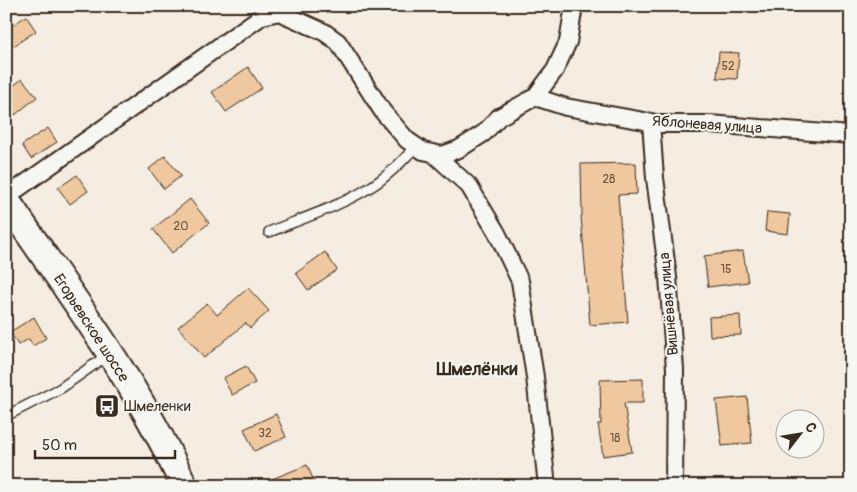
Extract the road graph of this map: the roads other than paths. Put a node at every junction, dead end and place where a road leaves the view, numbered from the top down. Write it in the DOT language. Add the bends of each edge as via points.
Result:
graph roads {
  1 [pos="574,6"];
  2 [pos="253,14"];
  3 [pos="535,98"];
  4 [pos="651,122"];
  5 [pos="851,135"];
  6 [pos="416,146"];
  7 [pos="433,153"];
  8 [pos="6,199"];
  9 [pos="269,232"];
  10 [pos="109,354"];
  11 [pos="6,416"];
  12 [pos="184,486"];
  13 [pos="547,486"];
  14 [pos="674,486"];
  1 -- 3 [label="street" via="568,42 555,70"];
  2 -- 6 [label="street" via="262,16 279,12 324,32 338,42 383,112 406,140"];
  2 -- 8 [label="street"];
  3 -- 4 [label="street, Яблоневая улица" via="566,107"];
  3 -- 7 [label="street" via="499,117 484,133 459,149 442,155"];
  4 -- 5 [label="street, Яблоневая улица"];
  4 -- 14 [label="street, Вишнёвая улица" via="675,369"];
  6 -- 7 [label="street"];
  6 -- 9 [label="lane" via="370,188"];
  7 -- 13 [label="street" via="469,186 520,281"];
  8 -- 10 [label="main road, Егорьевское шоссе"];
  10 -- 11 [label="lane" via="61,388"];
  10 -- 12 [label="main road, Егорьевское шоссе" via="141,404"];
}
